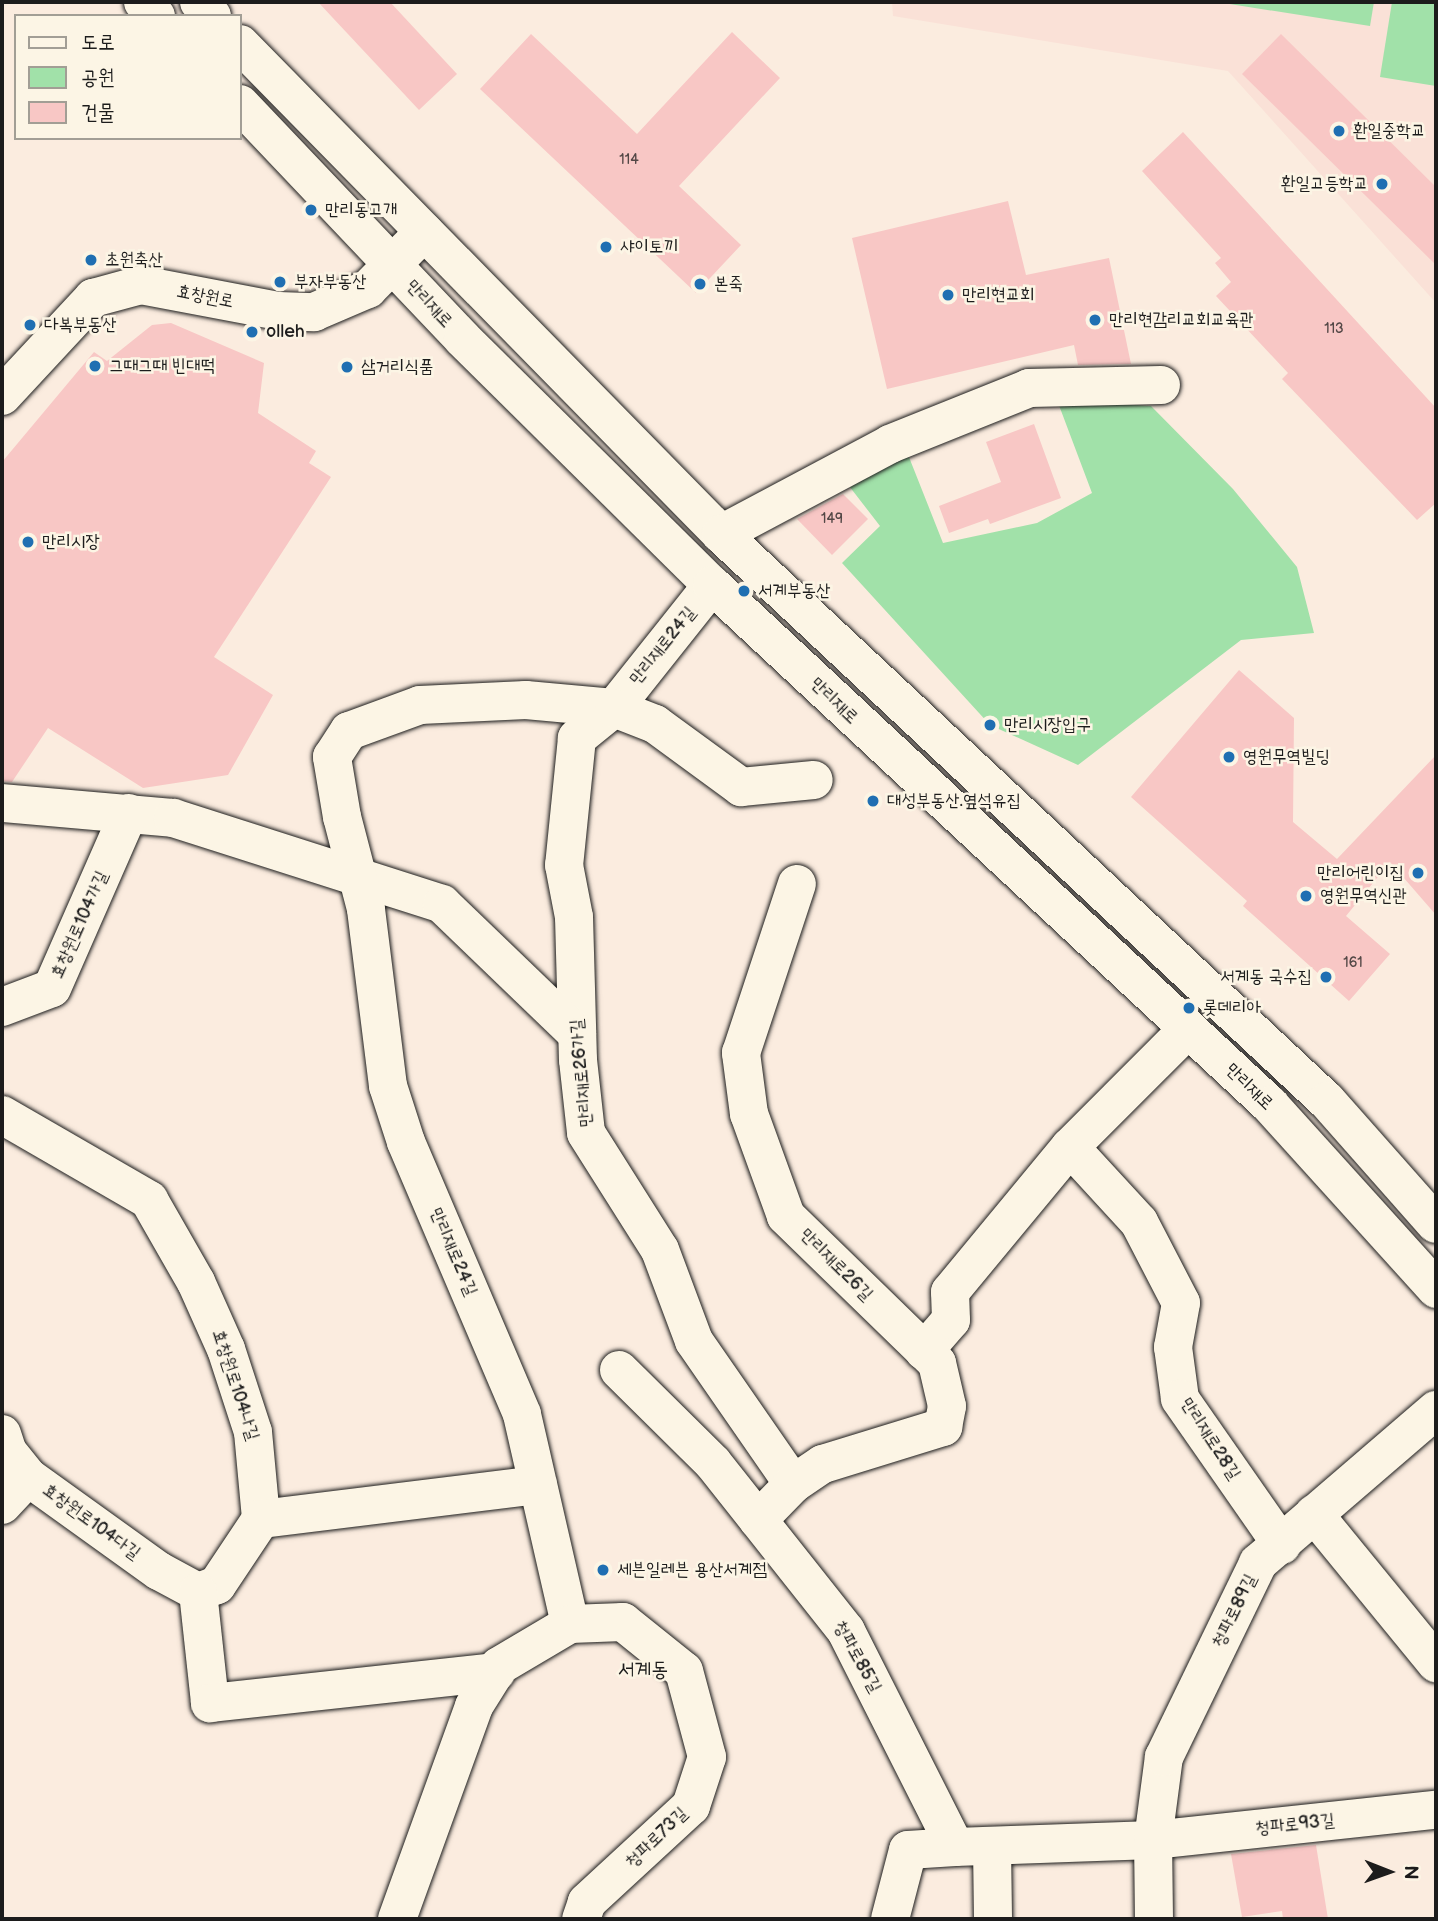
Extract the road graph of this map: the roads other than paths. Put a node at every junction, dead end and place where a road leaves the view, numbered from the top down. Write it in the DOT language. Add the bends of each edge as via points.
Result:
graph roads {
  1 [pos="242,46"];
  2 [pos="242,106"];
  3 [pos="424,232"];
  4 [pos="391,264"];
  5 [pos="1161,384"];
  6 [pos="2,396"];
  7 [pos="721,534"];
  8 [pos="712,585"];
  9 [pos="614,708"];
  10 [pos="814,780"];
  11 [pos="2,803"];
  12 [pos="130,813"];
  13 [pos="797,884"];
  14 [pos="362,892"];
  15 [pos="2,1007"];
  16 [pos="1188,1029"];
  17 [pos="577,1034"];
  18 [pos="2,1115"];
  19 [pos="1070,1147"];
  20 [pos="1436,1223"];
  21 [pos="1436,1289"];
  22 [pos="924,1351"];
  23 [pos="619,1370"];
  24 [pos="1436,1410"];
  25 [pos="2,1434"];
  26 [pos="28,1477"];
  27 [pos="793,1484"];
  28 [pos="538,1485"];
  29 [pos="2,1505"];
  30 [pos="1314,1514"];
  31 [pos="261,1519"];
  32 [pos="758,1520"];
  33 [pos="1282,1545"];
  34 [pos="198,1592"];
  35 [pos="570,1624"];
  36 [pos="1436,1663"];
  37 [pos="496,1672"];
  38 [pos="1436,1810"];
  39 [pos="1153,1840"];
  40 [pos="992,1846"];
  41 [pos="954,1847"];
  42 [pos="397,1919"];
  43 [pos="581,1919"];
  44 [pos="890,1919"];
  45 [pos="993,1919"];
  46 [pos="1154,1919"];
  1 -- 3 [label="street"];
  2 -- 4 [label="street, 만리재로"];
  3 -- 4 [label="street, 효창원로"];
  3 -- 7 [label="street"];
  4 -- 6 [label="street, 효창원로" via="368,289 314,312 278,311 141,285 93,298"];
  4 -- 8 [label="street, 만리재로"];
  5 -- 7 [label="street" via="1029,388 890,444"];
  7 -- 20 [label="street" via="1327,1101"];
  8 -- 9 [label="street, 만리재로24길"];
  8 -- 16 [label="street, 만리재로"];
  9 -- 10 [label="street, 만리재로24길" via="655,724 741,787"];
  9 -- 14 [label="street, 만리재로24길" via="526,700 420,705 349,730 332,757"];
  9 -- 17 [label="street, 만리재로26가길" via="577,738 574,763 564,865 574,917"];
  11 -- 12 [label="street"];
  12 -- 14 [label="street" via="173,818"];
  12 -- 15 [label="street, 효창원로104가길" via="52,988"];
  13 -- 22 [label="street, 만리재로26길" via="741,1053 749,1114 786,1216"];
  14 -- 17 [label="street" via="442,904"];
  14 -- 28 [label="street, 만리재로24길" via="388,1086 406,1142 522,1414"];
  16 -- 19 [label="street"];
  16 -- 21 [label="street, 만리재로" via="1270,1105"];
  17 -- 27 [label="street, 만리재로26가길" via="586,1133 660,1250 694,1341"];
  18 -- 31 [label="street, 효창원로104나길" via="149,1200 196,1282 226,1349 253,1433"];
  19 -- 22 [label="street" via="950,1292 951,1320"];
  19 -- 33 [label="street, 만리재로28길" via="1139,1222 1181,1303 1173,1347 1180,1399"];
  22 -- 27 [label="street, 만리재로26길" via="937,1363 947,1406 943,1427 823,1464"];
  23 -- 32 [label="street, 청파로85길" via="713,1463"];
  24 -- 30 [label="street, 청파로89길"];
  25 -- 26 [label="street, 효창원로104다길" via="8,1452"];
  26 -- 29 [label="street"];
  26 -- 34 [label="street, 효창원로104다길" via="159,1571"];
  27 -- 32 [label="street, 만리재로26길"];
  28 -- 31 [label="street"];
  28 -- 35 [label="street, 만리재로24길"];
  30 -- 33 [label="street, 청파로89길"];
  30 -- 36 [label="street"];
  31 -- 34 [label="street" via="216,1585"];
  32 -- 41 [label="street, 청파로85길" via="846,1631"];
  33 -- 39 [label="street, 청파로89길" via="1258,1563 1164,1757"];
  34 -- 37 [label="street" via="210,1703"];
  35 -- 37 [label="street"];
  35 -- 43 [label="street, 청파로73길" via="623,1622 684,1671 707,1757 691,1807 587,1902"];
  37 -- 42 [label="street" via="474,1706"];
  38 -- 39 [label="street, 청파로93길"];
  39 -- 40 [label="street"];
  39 -- 46 [label="street, 청파로89길"];
  40 -- 41 [label="street"];
  40 -- 45 [label="street"];
  41 -- 44 [label="street" via="908,1850"];
}
